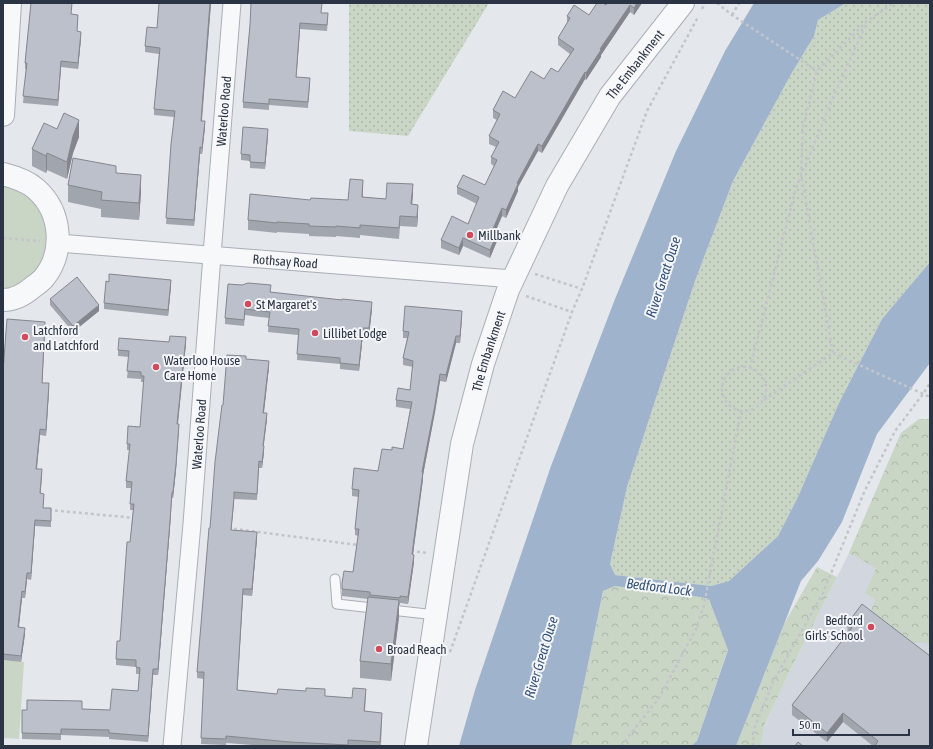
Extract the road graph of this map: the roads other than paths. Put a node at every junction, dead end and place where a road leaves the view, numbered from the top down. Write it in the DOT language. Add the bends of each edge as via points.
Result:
graph roads {
  1 [pos="10,3"];
  2 [pos="232,3"];
  3 [pos="694,10"];
  4 [pos="3,115"];
  5 [pos="3,174"];
  6 [pos="58,243"];
  7 [pos="212,255"];
  8 [pos="513,279"];
  9 [pos="3,300"];
  10 [pos="335,578"];
  11 [pos="436,615"];
  12 [pos="172,746"];
  13 [pos="416,746"];
  1 -- 4 [label="street"];
  2 -- 7 [label="street, Waterloo Road"];
  3 -- 8 [label="street, The Embankment" via="610,96 557,186"];
  5 -- 6 [label="street" via="19,178 36,189 49,204 57,223"];
  6 -- 7 [label="street, Rothsay Road"];
  6 -- 9 [label="street" via="53,263 42,280 26,293"];
  7 -- 8 [label="street, Rothsay Road"];
  7 -- 12 [label="street, Waterloo Road"];
  8 -- 11 [label="street, The Embankment" via="483,364 462,444"];
  10 -- 11 [label="lane" via="336,604"];
  11 -- 13 [label="street, The Embankment"];
}
